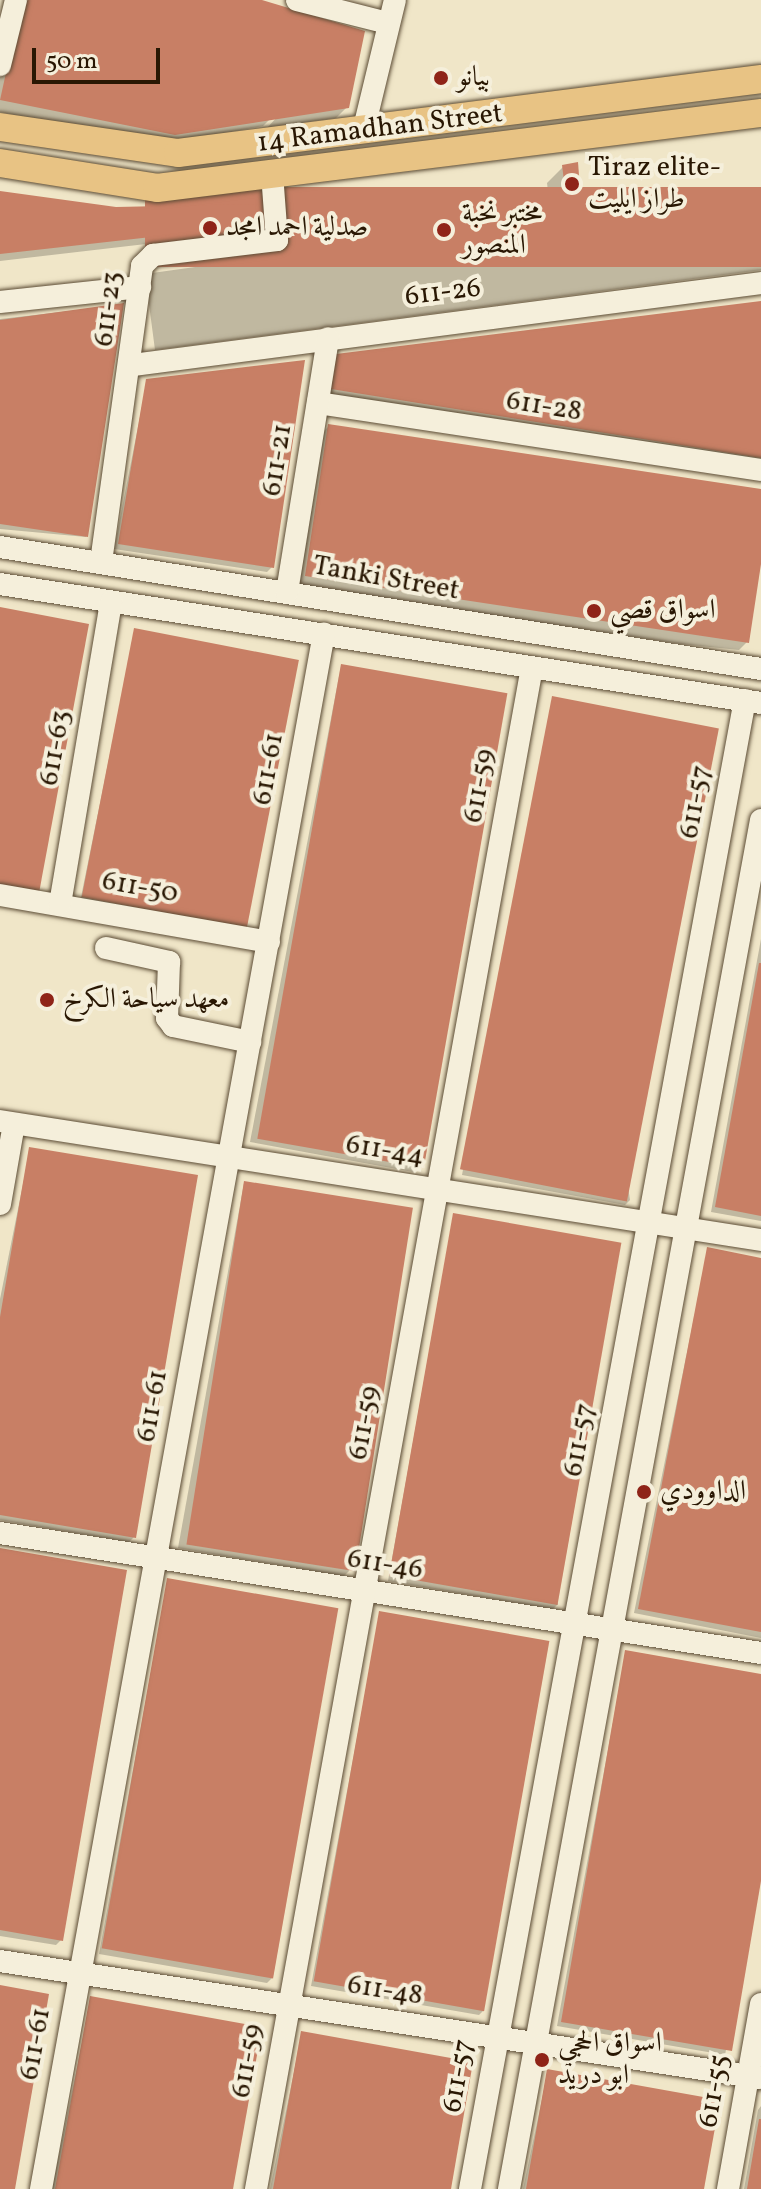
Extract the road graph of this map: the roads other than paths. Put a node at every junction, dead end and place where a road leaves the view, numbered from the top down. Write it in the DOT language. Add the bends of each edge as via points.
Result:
graph roads {
  1 [pos="16,0"];
  2 [pos="297,0"];
  3 [pos="395,0"];
  4 [pos="388,23"];
  5 [pos="0,65"];
  6 [pos="761,79"];
  7 [pos="761,113"];
  8 [pos="0,127"];
  9 [pos="363,132"];
  10 [pos="0,163"];
  11 [pos="272,174"];
  12 [pos="761,283"];
  13 [pos="140,287"];
  14 [pos="0,302"];
  15 [pos="328,338"];
  16 [pos="133,365"];
  17 [pos="318,403"];
  18 [pos="761,470"];
  19 [pos="0,547"];
  20 [pos="101,562"];
  21 [pos="0,584"];
  22 [pos="287,592"];
  23 [pos="111,602"];
  24 [pos="433,619"];
  25 [pos="324,634"];
  26 [pos="427,650"];
  27 [pos="532,668"];
  28 [pos="761,669"];
  29 [pos="753,701"];
  30 [pos="761,820"];
  31 [pos="0,895"];
  32 [pos="60,904"];
  33 [pos="269,942"];
  34 [pos="106,948"];
  35 [pos="250,1042"];
  36 [pos="7,1123"];
  37 [pos="227,1158"];
  38 [pos="437,1190"];
  39 [pos="0,1204"];
  40 [pos="651,1223"];
  41 [pos="686,1228"];
  42 [pos="761,1240"];
  43 [pos="0,1533"];
  44 [pos="157,1558"];
  45 [pos="365,1592"];
  46 [pos="577,1624"];
  47 [pos="611,1629"];
  48 [pos="761,1653"];
  49 [pos="0,1961"];
  50 [pos="78,1973"];
  51 [pos="761,2004"];
  52 [pos="288,2005"];
  53 [pos="496,2039"];
  54 [pos="535,2045"];
  55 [pos="754,2077"];
  56 [pos="41,2189"];
  57 [pos="256,2189"];
  58 [pos="470,2189"];
  59 [pos="509,2189"];
  60 [pos="728,2189"];
  1 -- 5 [label="street"];
  2 -- 4 [label="street"];
  3 -- 4 [label="street"];
  4 -- 9 [label="street"];
  6 -- 9 [label="main road, 14 Ramadhan Street"];
  7 -- 11 [label="main road, 14 Ramadhan Street"];
  8 -- 9 [label="main road, 14 Ramadhan Street" via="159,153"];
  10 -- 11 [label="main road, 14 Ramadhan Street" via="157,188"];
  11 -- 13 [label="street, 611-23" via="277,240 153,255 142,266"];
  12 -- 15 [label="street, 611-26"];
  13 -- 14 [label="street"];
  13 -- 16 [label="street, 611-23"];
  15 -- 16 [label="street, 611-26"];
  15 -- 17 [label="street, 611-21"];
  16 -- 20 [label="street, 611-23"];
  17 -- 18 [label="street, 611-28"];
  17 -- 22 [label="street, 611-21"];
  19 -- 20 [label="street, Tanki Street"];
  20 -- 22 [label="street, Tanki Street"];
  21 -- 23 [label="street"];
  22 -- 24 [label="street, Tanki Street"];
  23 -- 25 [label="street"];
  23 -- 32 [label="street, 611-63"];
  24 -- 26 [label="street"];
  24 -- 28 [label="street, Tanki Street"];
  25 -- 26 [label="street"];
  25 -- 33 [label="street, 611-61"];
  26 -- 27 [label="street"];
  27 -- 29 [label="street"];
  27 -- 38 [label="street, 611-59"];
  29 -- 40 [label="street, 611-57"];
  30 -- 41 [label="street"];
  31 -- 32 [label="street, 611-50"];
  32 -- 33 [label="street, 611-50"];
  33 -- 35 [label="street, 611-61"];
  34 -- 35 [label="street" via="169,962 167,1018 173,1026"];
  35 -- 37 [label="street, 611-61"];
  36 -- 37 [label="street, 611-44"];
  36 -- 39 [label="street"];
  37 -- 38 [label="street, 611-44"];
  37 -- 44 [label="street, 611-61"];
  38 -- 40 [label="street, 611-44"];
  38 -- 45 [label="street, 611-59"];
  40 -- 41 [label="street, 611-44"];
  40 -- 46 [label="street, 611-57"];
  41 -- 42 [label="street, 611-44"];
  41 -- 47 [label="street"];
  43 -- 44 [label="street, 611-46"];
  44 -- 45 [label="street, 611-46"];
  44 -- 50 [label="street, 611-61"];
  45 -- 46 [label="street, 611-46"];
  45 -- 52 [label="street, 611-59"];
  46 -- 47 [label="street, 611-46"];
  46 -- 53 [label="street, 611-57"];
  47 -- 48 [label="street, 611-46"];
  47 -- 54 [label="street"];
  49 -- 50 [label="street, 611-48"];
  50 -- 52 [label="street, 611-48"];
  50 -- 56 [label="street, 611-61"];
  51 -- 55 [label="street, 611-55"];
  52 -- 53 [label="street, 611-48"];
  52 -- 57 [label="street, 611-59"];
  53 -- 54 [label="street, 611-48"];
  53 -- 58 [label="street, 611-57"];
  54 -- 55 [label="street, 611-48"];
  54 -- 59 [label="street"];
  55 -- 60 [label="street, 611-55"];
}
